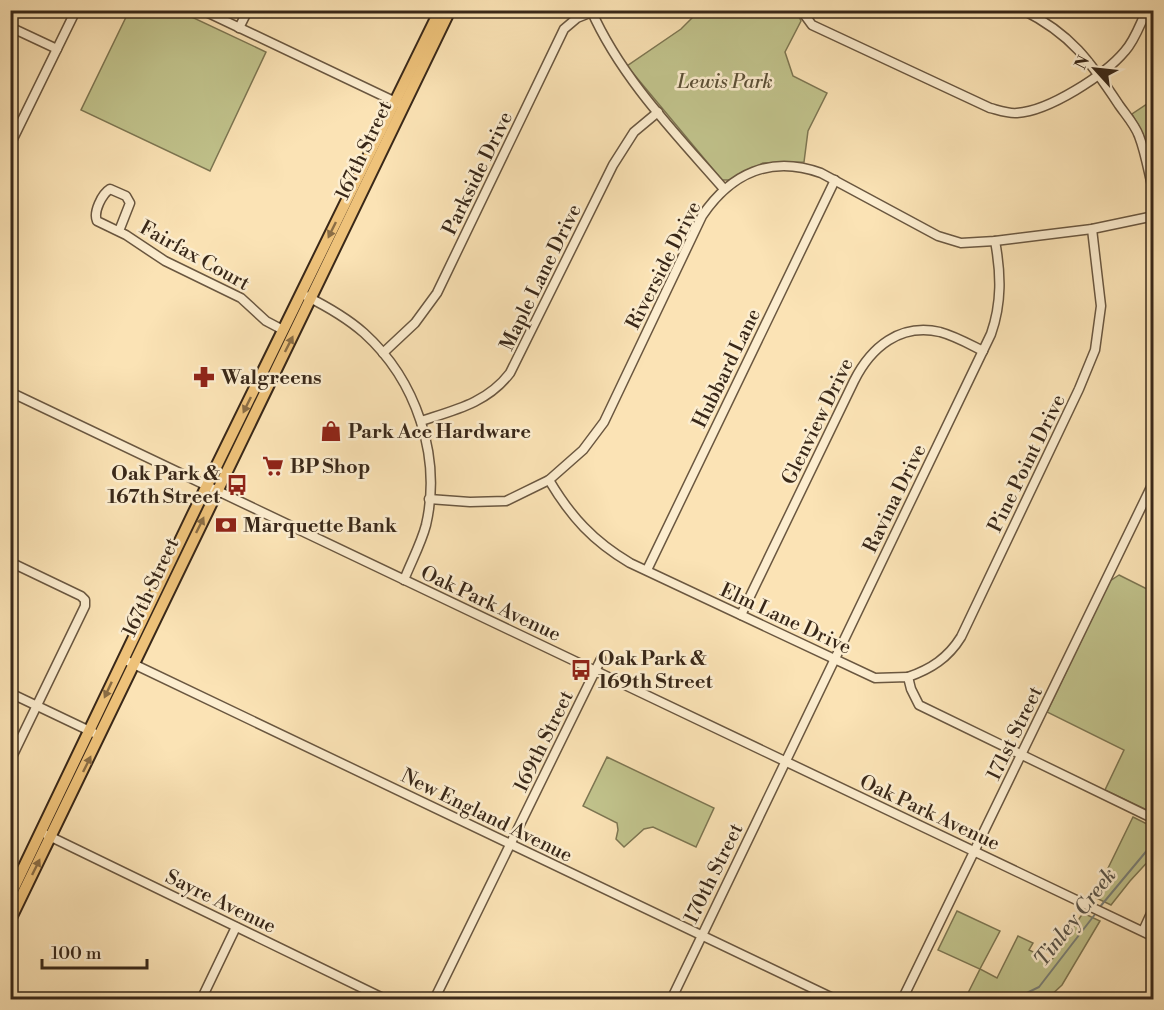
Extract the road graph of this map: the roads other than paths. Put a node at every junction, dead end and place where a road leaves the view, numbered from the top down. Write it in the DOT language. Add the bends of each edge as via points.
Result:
graph roads {
  1 [pos="76,10"];
  2 [pos="202,10"];
  3 [pos="248,10"];
  4 [pos="440,10"];
  5 [pos="450,10"];
  6 [pos="801,10"];
  7 [pos="1023,10"];
  8 [pos="1147,10"];
  9 [pos="593,11"];
  10 [pos="10,27"];
  11 [pos="239,28"];
  12 [pos="57,49"];
  13 [pos="1099,74"];
  14 [pos="399,104"];
  15 [pos="658,112"];
  16 [pos="10,145"];
  17 [pos="835,180"];
  18 [pos="724,189"];
  19 [pos="1154,194"];
  20 [pos="1154,216"];
  21 [pos="1092,229"];
  22 [pos="119,231"];
  23 [pos="995,242"];
  24 [pos="300,293"];
  25 [pos="312,299"];
  26 [pos="283,330"];
  27 [pos="983,351"];
  28 [pos="383,352"];
  29 [pos="10,392"];
  30 [pos="421,421"];
  31 [pos="549,480"];
  32 [pos="1154,481"];
  33 [pos="212,489"];
  34 [pos="429,499"];
  35 [pos="10,562"];
  36 [pos="646,570"];
  37 [pos="404,580"];
  38 [pos="741,615"];
  39 [pos="123,659"];
  40 [pos="601,659"];
  41 [pos="834,660"];
  42 [pos="134,663"];
  43 [pos="595,671"];
  44 [pos="908,677"];
  45 [pos="10,693"];
  46 [pos="37,706"];
  47 [pos="89,731"];
  48 [pos="100,736"];
  49 [pos="1022,754"];
  50 [pos="10,761"];
  51 [pos="786,762"];
  52 [pos="1154,819"];
  53 [pos="46,835"];
  54 [pos="510,844"];
  55 [pos="975,852"];
  56 [pos="10,896"];
  57 [pos="1154,908"];
  58 [pos="10,920"];
  59 [pos="236,927"];
  60 [pos="1143,931"];
  61 [pos="702,935"];
  62 [pos="1154,937"];
  63 [pos="201,999"];
  64 [pos="387,999"];
  65 [pos="434,999"];
  66 [pos="670,999"];
  67 [pos="837,999"];
  68 [pos="902,999"];
  1 -- 12 [label="street"];
  2 -- 11 [label="street"];
  3 -- 11 [label="street"];
  4 -- 14 [label="main road, 167th Street"];
  5 -- 14 [label="main road, 167th Street"];
  6 -- 13 [label="street" via="812,25 990,108 1017,113 1059,101"];
  7 -- 13 [label="street" via="1076,45"];
  8 -- 13 [label="street" via="1133,40"];
  9 -- 15 [label="street" via="621,64"];
  9 -- 28 [label="street, Parkside Drive" via="564,29 437,293 415,323"];
  10 -- 12 [label="street"];
  11 -- 14 [label="street"];
  12 -- 16 [label="street"];
  13 -- 19 [label="street" via="1139,135"];
  14 -- 24 [label="main road, 167th Street, one-way"];
  14 -- 25 [label="main road, 167th Street"];
  15 -- 18 [label="street"];
  15 -- 30 [label="street, Maple Lane Drive" via="634,132 613,165 510,374 496,390 472,405"];
  17 -- 18 [label="street, Riverside Drive" via="803,166 786,165 756,170"];
  17 -- 23 [label="street, Riverside Drive" via="945,239 969,244"];
  17 -- 36 [label="street, Hubbard Lane"];
  18 -- 31 [label="street, Riverside Drive" via="702,216 604,422 583,450"];
  20 -- 21 [label="street, Riverside Drive"];
  21 -- 23 [label="street, Riverside Drive"];
  21 -- 44 [label="street, Pine Point Drive" via="1101,306 1095,350 1079,389 961,637 939,663"];
  22 -- 22 [label="street, Fairfax Court" via="95,219 104,194 110,189 126,196 130,203"];
  22 -- 26 [label="street, Fairfax Court" via="165,261 241,298 266,321"];
  23 -- 27 [label="street, Ravina Drive" via="1000,298"];
  24 -- 25 [label="street"];
  24 -- 26 [label="main road, 167th Street"];
  25 -- 28 [label="street" via="350,322"];
  33 -- 25 [label="main road, 167th Street, one-way"];
  26 -- 33 [label="main road, 167th Street, one-way"];
  27 -- 38 [label="street, Glenview Drive" via="951,336 924,330 893,337 872,353 854,381"];
  27 -- 41 [label="street, Ravina Drive"];
  28 -- 30 [label="street" via="406,387"];
  29 -- 33 [label="street, Oak Park Avenue"];
  30 -- 34 [label="street" via="429,461"];
  31 -- 34 [label="street, Riverside Drive" via="506,501"];
  31 -- 36 [label="street, Elm Lane Drive" via="583,528 608,549"];
  32 -- 49 [label="street, 171st Street"];
  33 -- 37 [label="street, Oak Park Avenue"];
  33 -- 39 [label="main road, 167th Street"];
  42 -- 33 [label="main road, 167th Street, one-way"];
  34 -- 37 [label="street" via="425,526"];
  35 -- 46 [label="street" via="85,600"];
  36 -- 38 [label="street, Elm Lane Drive"];
  37 -- 43 [label="street, Oak Park Avenue"];
  38 -- 41 [label="street, Elm Lane Drive"];
  39 -- 42 [label="street, New England Avenue"];
  39 -- 47 [label="main road, 167th Street, one-way"];
  40 -- 43 [label="street, 169th Street"];
  41 -- 44 [label="street, Elm Lane Drive" via="874,678"];
  41 -- 51 [label="street, Ravina Drive"];
  42 -- 48 [label="main road, 167th Street"];
  42 -- 54 [label="street, New England Avenue"];
  43 -- 51 [label="street, Oak Park Avenue"];
  43 -- 54 [label="street, 169th Street"];
  44 -- 49 [label="street" via="919,705"];
  45 -- 46 [label="street"];
  46 -- 47 [label="street"];
  46 -- 50 [label="street"];
  47 -- 48 [label="street"];
  47 -- 53 [label="main road, 167th Street"];
  53 -- 48 [label="main road, 167th Street, one-way"];
  49 -- 52 [label="street"];
  49 -- 55 [label="street, 171st Street"];
  51 -- 55 [label="street, Oak Park Avenue"];
  51 -- 61 [label="street, 170th Street"];
  53 -- 56 [label="main road, 167th Street"];
  58 -- 53 [label="main road, 167th Street, one-way"];
  53 -- 59 [label="street, Sayre Avenue"];
  54 -- 61 [label="street, New England Avenue"];
  54 -- 65 [label="street, 169th Street"];
  55 -- 60 [label="street, Oak Park Avenue"];
  55 -- 68 [label="street, 171st Street"];
  57 -- 60 [label="street"];
  59 -- 63 [label="street"];
  59 -- 64 [label="street, Sayre Avenue"];
  60 -- 62 [label="street, Oak Park Avenue"];
  61 -- 66 [label="street, 170th Street"];
  61 -- 67 [label="street, New England Avenue"];
}
